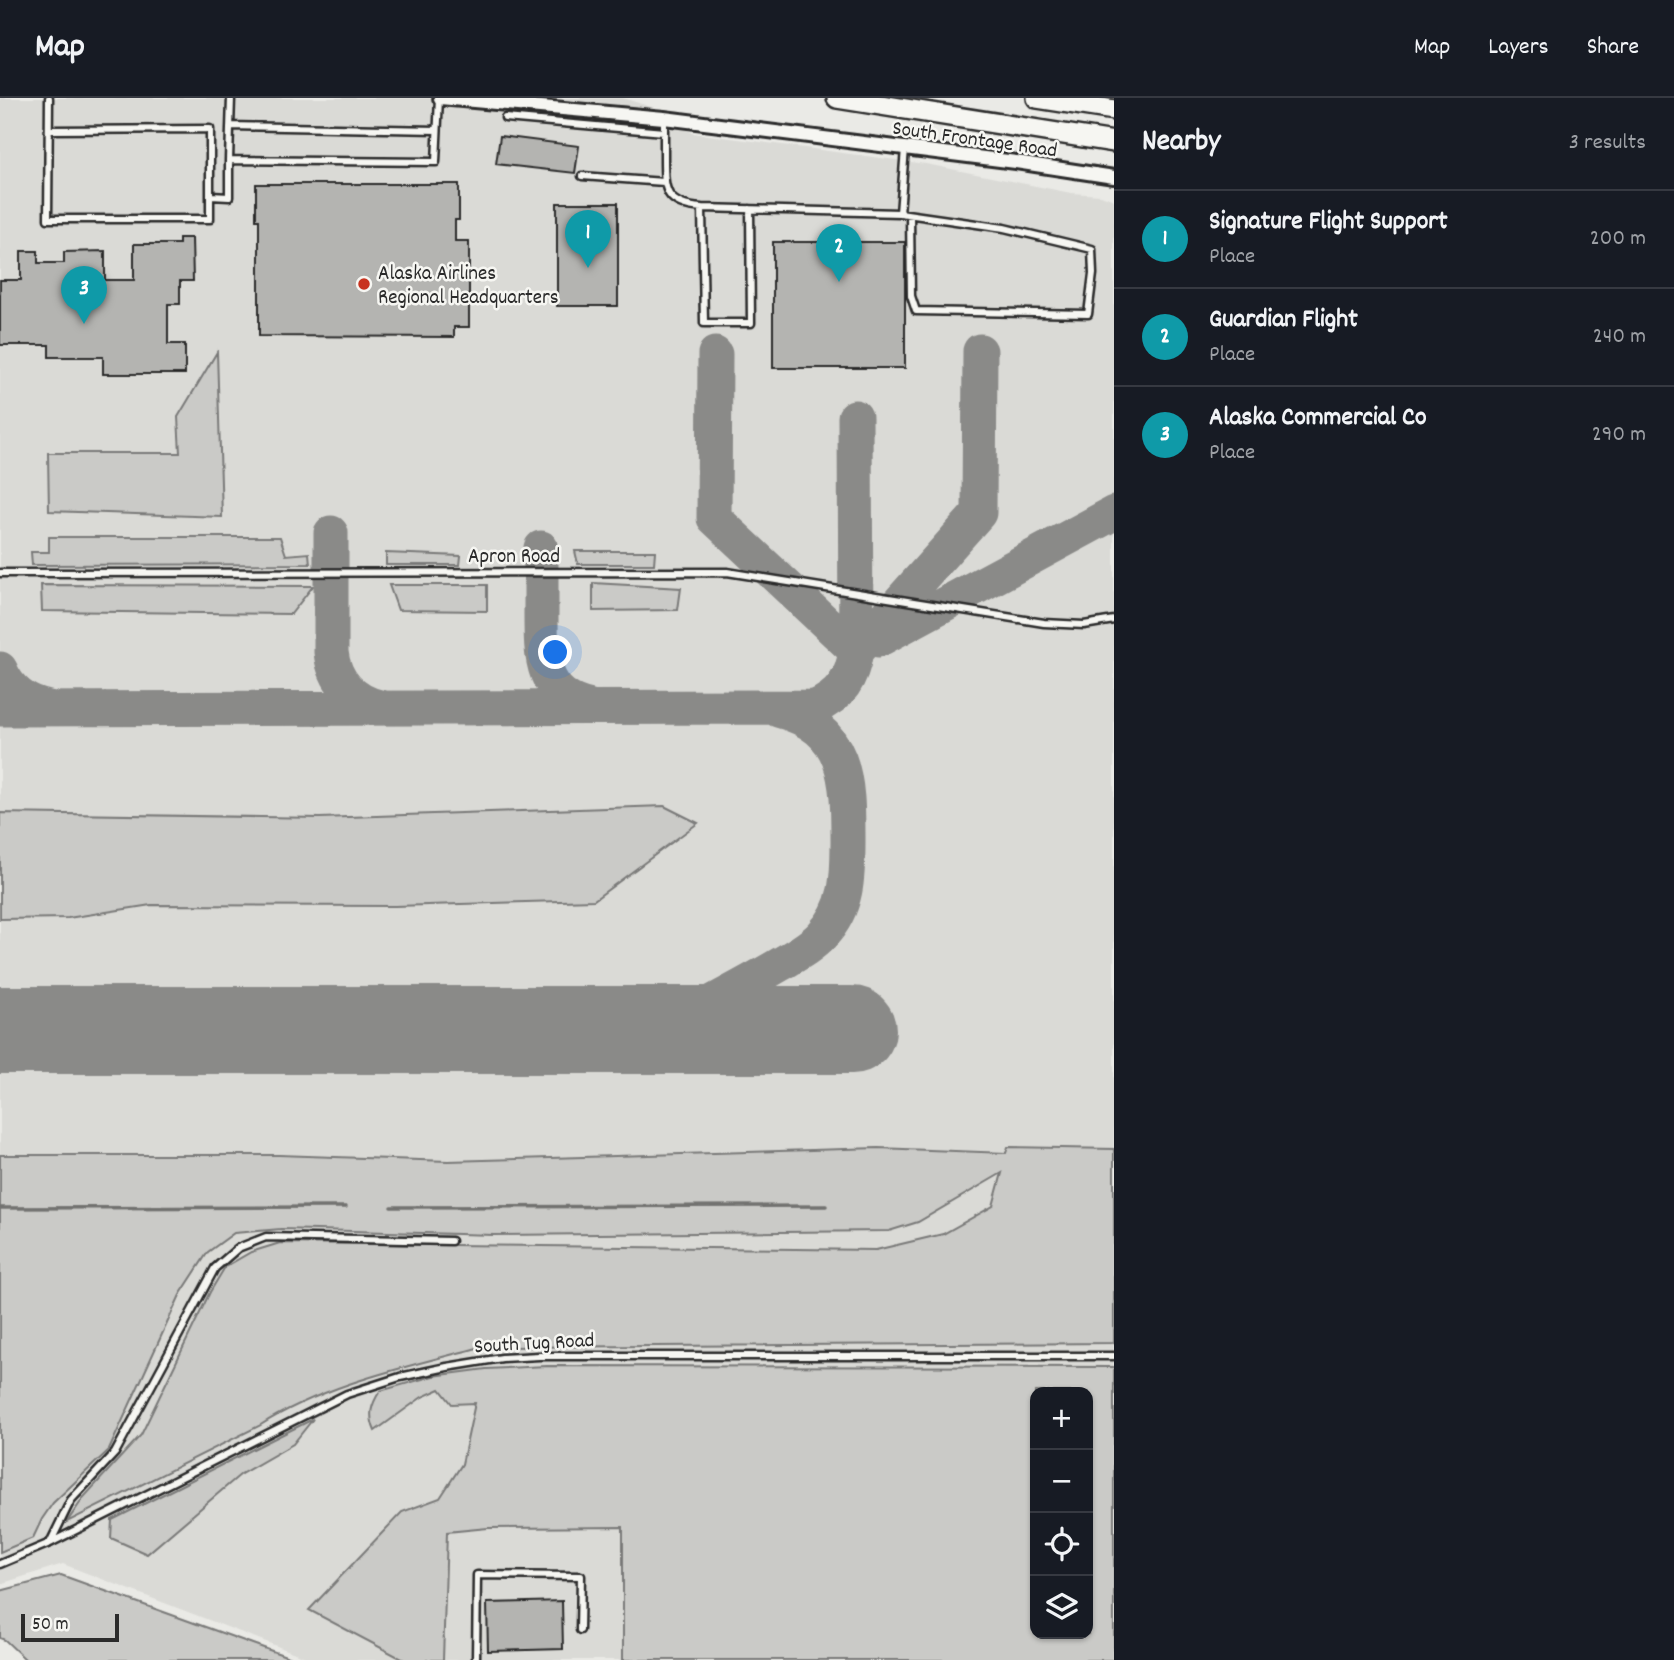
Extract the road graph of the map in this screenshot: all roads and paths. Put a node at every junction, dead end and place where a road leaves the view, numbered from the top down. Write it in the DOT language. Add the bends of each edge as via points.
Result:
graph roads {
  1 [pos="49,98"];
  2 [pos="231,98"];
  3 [pos="439,98"];
  4 [pos="837,98"];
  5 [pos="1037,98"];
  6 [pos="1114,110"];
  7 [pos="505,118"];
  8 [pos="664,118"];
  9 [pos="230,126"];
  10 [pos="49,130"];
  11 [pos="437,130"];
  12 [pos="664,132"];
  13 [pos="1114,142"];
  14 [pos="905,148"];
  15 [pos="229,160"];
  16 [pos="582,176"];
  17 [pos="1114,177"];
  18 [pos="664,182"];
  19 [pos="211,196"];
  20 [pos="702,208"];
  21 [pos="750,209"];
  22 [pos="900,213"];
  23 [pos="910,215"];
  24 [pos="0,573"];
  25 [pos="1114,620"];
  26 [pos="451,1241"];
  27 [pos="1114,1356"];
  28 [pos="50,1543"];
  29 [pos="0,1564"];
  30 [pos="580,1630"];
  31 [pos="476,1660"];
  1 -- 10 [label="lane"];
  2 -- 9 [label="lane"];
  3 -- 8 [label="street, South Frontage Road"];
  3 -- 11 [label="lane"];
  4 -- 13 [label="main road"];
  5 -- 6 [label="main road"];
  7 -- 12 [label="lane"];
  8 -- 12 [label="lane"];
  8 -- 14 [label="street, South Frontage Road"];
  9 -- 11 [label="lane"];
  9 -- 15 [label="lane"];
  10 -- 19 [label="lane" via="210,129"];
  10 -- 19 [label="lane" via="48,219 211,219"];
  11 -- 15 [label="lane" via="436,162"];
  12 -- 18 [label="lane"];
  14 -- 17 [label="street, South Frontage Road"];
  14 -- 22 [label="lane"];
  15 -- 19 [label="lane" via="229,197"];
  16 -- 18 [label="lane"];
  18 -- 20 [label="lane" via="676,201"];
  20 -- 21 [label="lane"];
  20 -- 21 [label="lane" via="704,323 751,323"];
  21 -- 22 [label="lane"];
  22 -- 23 [label="lane"];
  23 -- 23 [label="lane" via="911,296 916,311 1087,314 1092,249 1004,228"];
  24 -- 25 [label="lane, Apron Road" via="727,572 1025,621 1076,625"];
  26 -- 28 [label="lane" via="266,1237 238,1248 215,1268 114,1454 71,1500"];
  27 -- 28 [label="lane, South Tug Road" via="539,1356 475,1362 400,1377 347,1394"];
  28 -- 29 [label="lane, South Tug Road"];
  30 -- 31 [label="lane" via="581,1576 477,1576"];
}
